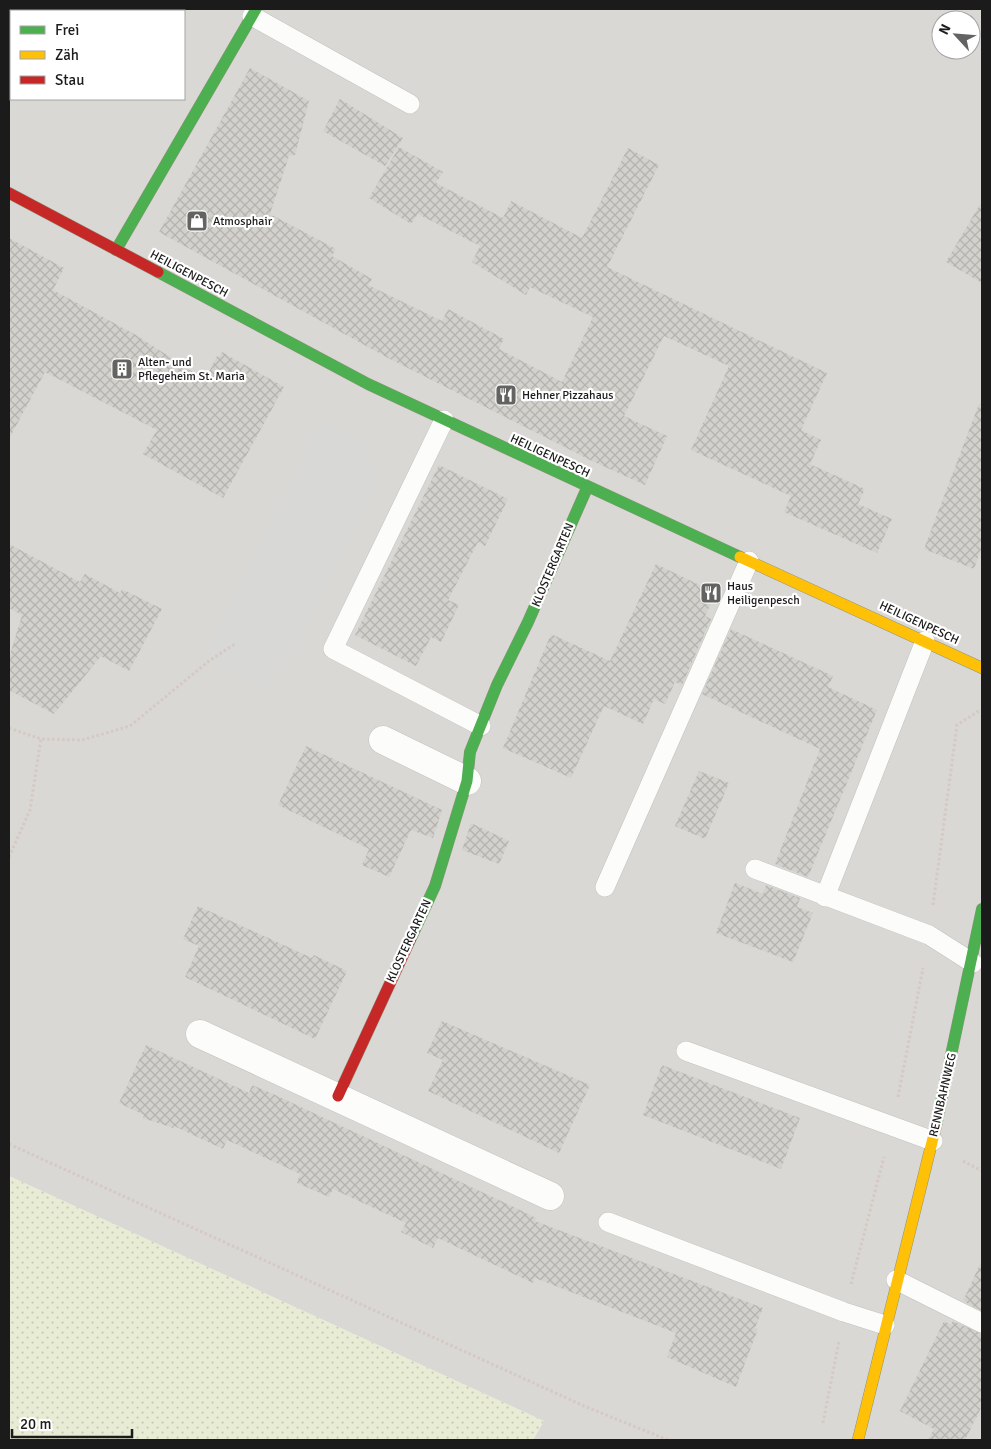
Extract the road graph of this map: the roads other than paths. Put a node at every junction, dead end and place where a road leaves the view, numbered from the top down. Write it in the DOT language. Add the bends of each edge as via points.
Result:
graph roads {
  1 [pos="254,12"];
  2 [pos="410,104"];
  3 [pos="9,193"];
  4 [pos="116,250"];
  5 [pos="444,420"];
  6 [pos="587,488"];
  7 [pos="749,561"];
  8 [pos="925,641"];
  9 [pos="982,668"];
  10 [pos="481,726"];
  11 [pos="383,740"];
  12 [pos="466,781"];
  13 [pos="755,869"];
  14 [pos="605,887"];
  15 [pos="826,897"];
  16 [pos="982,909"];
  17 [pos="973,963"];
  18 [pos="200,1034"];
  19 [pos="686,1052"];
  20 [pos="338,1096"];
  21 [pos="933,1141"];
  22 [pos="550,1196"];
  23 [pos="608,1222"];
  24 [pos="896,1280"];
  25 [pos="982,1323"];
  26 [pos="885,1325"];
  27 [pos="858,1440"];
  1 -- 2 [label="lane"];
  1 -- 4 [label="street"];
  3 -- 4 [label="street, HEILIGENPESCH"];
  4 -- 5 [label="street, HEILIGENPESCH" via="349,374"];
  5 -- 6 [label="street, HEILIGENPESCH"];
  5 -- 10 [label="lane" via="333,649"];
  6 -- 7 [label="street, HEILIGENPESCH"];
  6 -- 10 [label="street, KLOSTERGARTEN"];
  7 -- 8 [label="street, HEILIGENPESCH"];
  7 -- 14 [label="lane"];
  8 -- 9 [label="street, HEILIGENPESCH"];
  8 -- 15 [label="lane"];
  10 -- 12 [label="street, KLOSTERGARTEN" via="470,752"];
  11 -- 12 [label="street"];
  12 -- 20 [label="street, KLOSTERGARTEN" via="435,886"];
  13 -- 15 [label="lane"];
  15 -- 17 [label="lane" via="929,935"];
  16 -- 17 [label="street, RENNBAHNWEG"];
  17 -- 21 [label="street, RENNBAHNWEG"];
  18 -- 20 [label="street"];
  19 -- 21 [label="lane"];
  20 -- 22 [label="street"];
  21 -- 24 [label="street, RENNBAHNWEG"];
  23 -- 26 [label="lane"];
  24 -- 25 [label="lane"];
  24 -- 26 [label="street, RENNBAHNWEG"];
  26 -- 27 [label="street, RENNBAHNWEG"];
}
